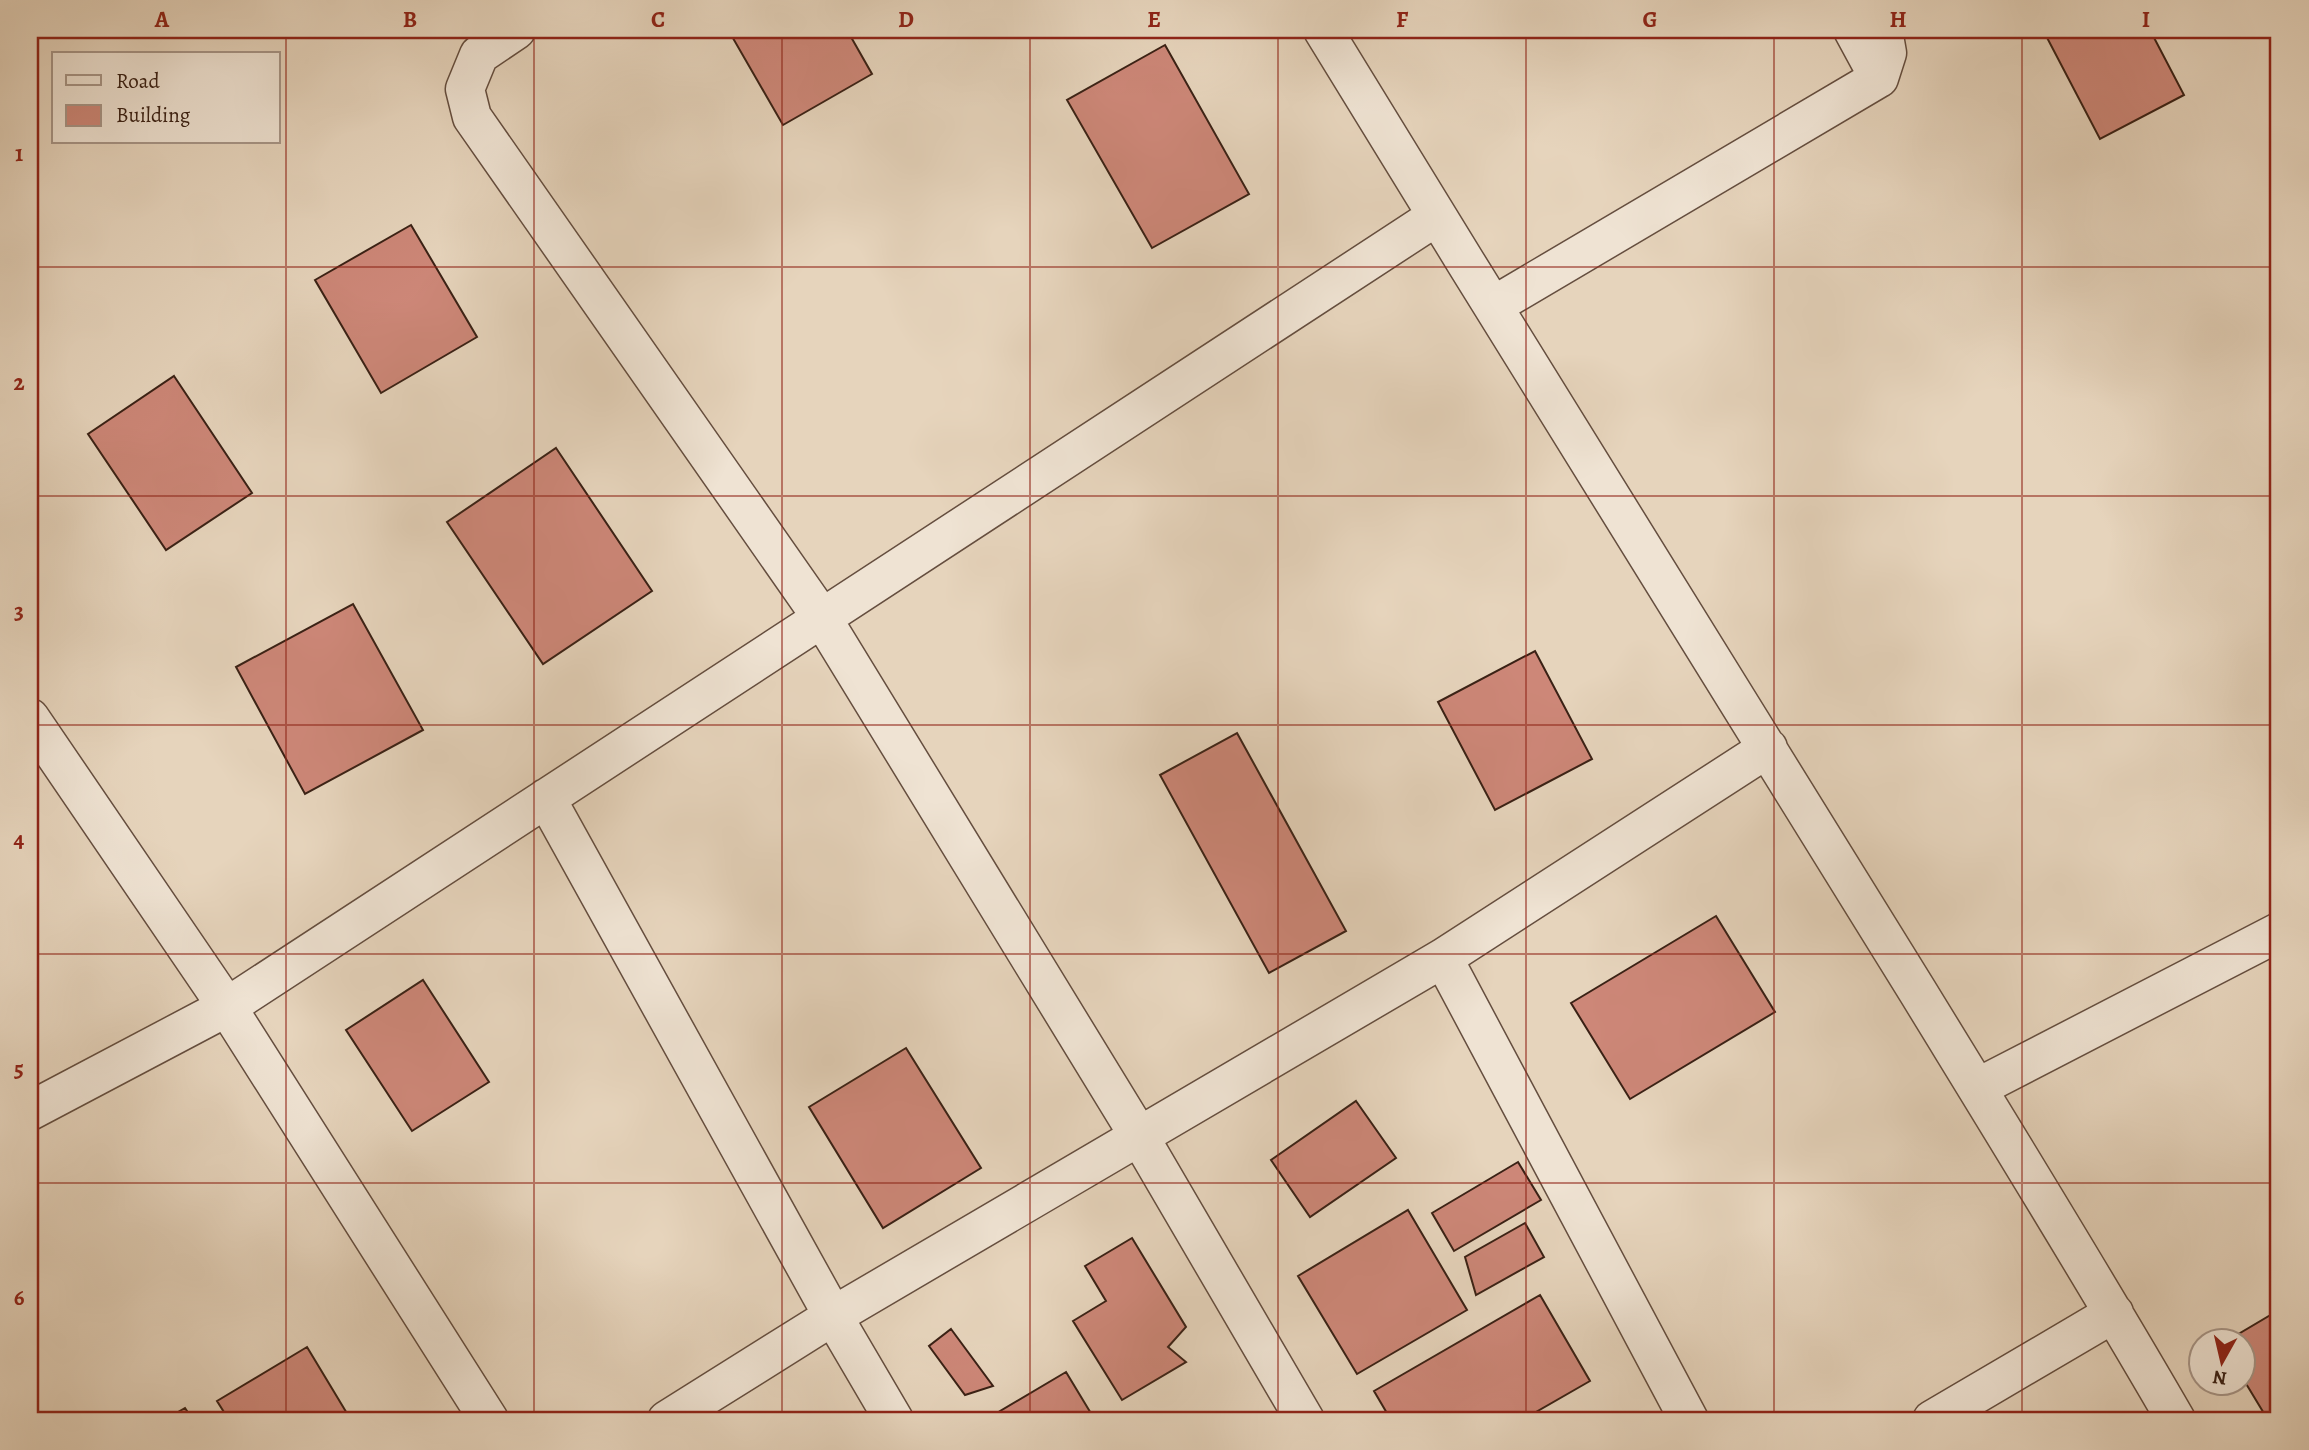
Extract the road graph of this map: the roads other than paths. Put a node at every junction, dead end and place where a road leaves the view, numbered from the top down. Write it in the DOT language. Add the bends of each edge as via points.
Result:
graph roads {
  1 [pos="516,30"];
  2 [pos="1323,30"];
  3 [pos="1853,30"];
  4 [pos="1883,30"];
  5 [pos="1880,78"];
  6 [pos="1437,216"];
  7 [pos="1493,306"];
  8 [pos="822,618"];
  9 [pos="30,718"];
  10 [pos="1768,748"];
  11 [pos="546,799"];
  12 [pos="2279,932"];
  13 [pos="1443,958"];
  14 [pos="228,1007"];
  15 [pos="1977,1088"];
  16 [pos="30,1111"];
  17 [pos="1139,1136"];
  18 [pos="2115,1313"];
  19 [pos="833,1316"];
  20 [pos="489,1420"];
  21 [pos="667,1420"];
  22 [pos="894,1420"];
  23 [pos="1305,1420"];
  24 [pos="1689,1420"];
  25 [pos="1932,1420"];
  26 [pos="2176,1420"];
  1 -- 8 [label="street" via="479,55 465,89 472,117"];
  2 -- 6 [label="street"];
  3 -- 5 [label="street"];
  4 -- 5 [label="street" via="1887,53"];
  5 -- 7 [label="street"];
  6 -- 7 [label="street"];
  6 -- 8 [label="street"];
  7 -- 10 [label="street"];
  8 -- 11 [label="street"];
  8 -- 17 [label="street"];
  9 -- 14 [label="street"];
  10 -- 13 [label="street"];
  10 -- 15 [label="street"];
  11 -- 14 [label="street"];
  11 -- 19 [label="street"];
  12 -- 15 [label="street"];
  13 -- 17 [label="street"];
  13 -- 24 [label="street"];
  14 -- 16 [label="street"];
  14 -- 20 [label="street"];
  15 -- 18 [label="street"];
  17 -- 19 [label="street"];
  17 -- 23 [label="street"];
  18 -- 25 [label="street"];
  18 -- 26 [label="street"];
  19 -- 21 [label="street"];
  19 -- 22 [label="street"];
}
